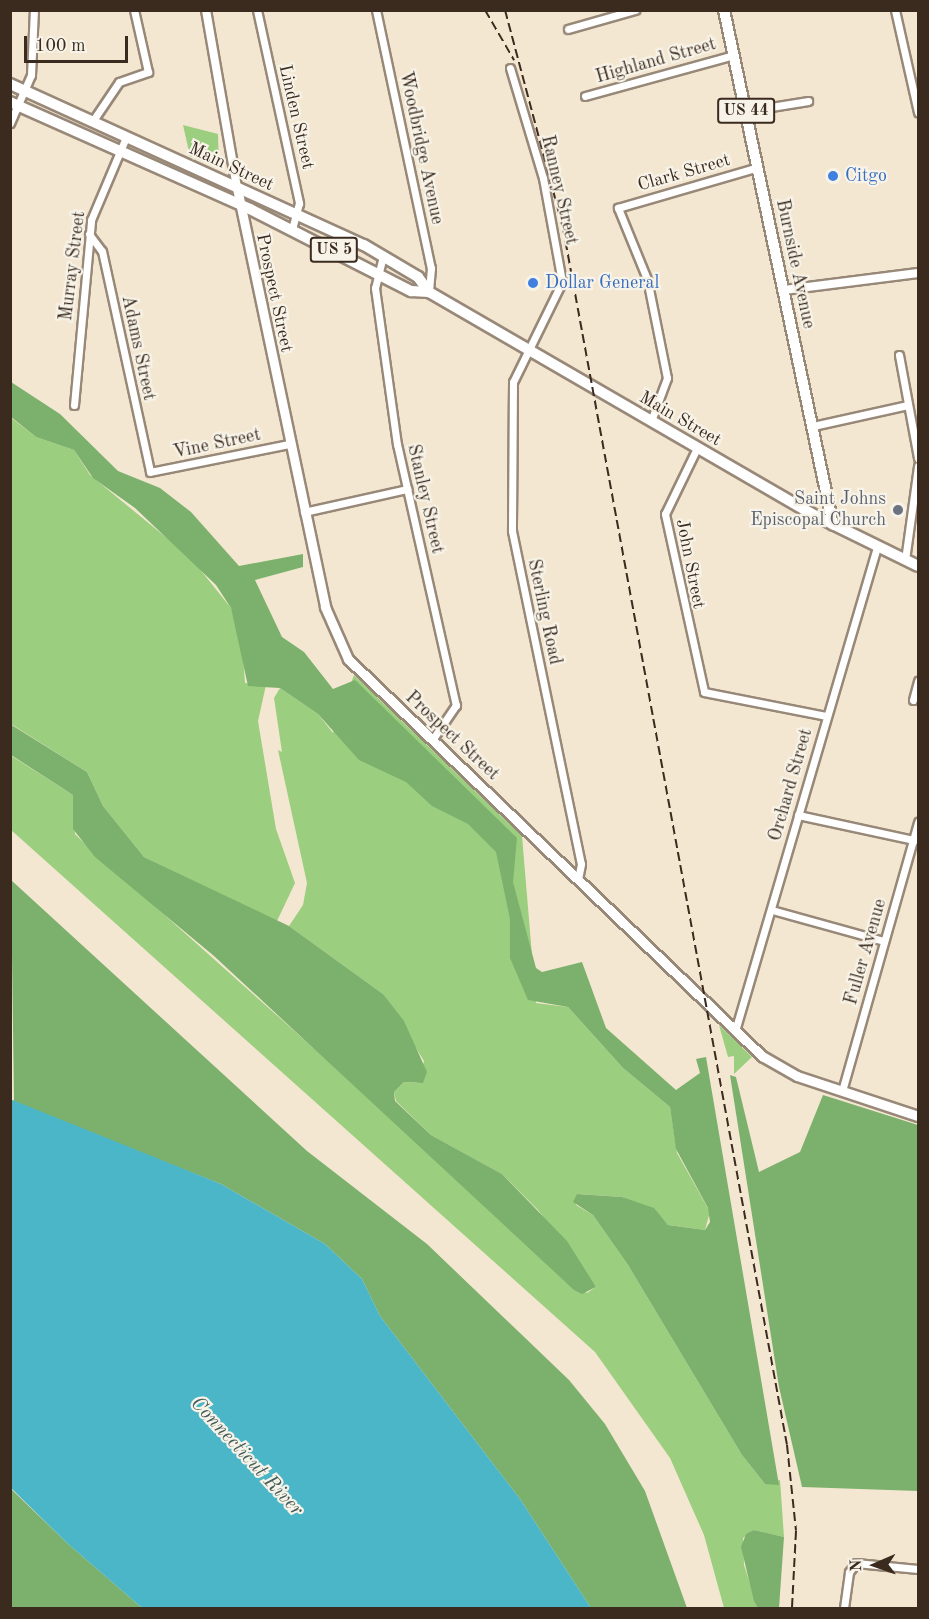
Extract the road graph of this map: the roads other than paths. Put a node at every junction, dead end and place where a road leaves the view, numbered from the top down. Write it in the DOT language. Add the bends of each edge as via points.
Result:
graph roads {
  1 [pos="34,10"];
  2 [pos="134,10"];
  3 [pos="206,10"];
  4 [pos="257,10"];
  5 [pos="376,10"];
  6 [pos="635,10"];
  7 [pos="724,10"];
  8 [pos="895,10"];
  9 [pos="568,29"];
  10 [pos="734,55"];
  11 [pos="510,68"];
  12 [pos="10,84"];
  13 [pos="25,91"];
  14 [pos="585,96"];
  15 [pos="808,101"];
  16 [pos="14,104"];
  17 [pos="746,111"];
  18 [pos="918,112"];
  19 [pos="92,122"];
  20 [pos="10,123"];
  21 [pos="126,137"];
  22 [pos="121,150"];
  23 [pos="758,167"];
  24 [pos="237,188"];
  25 [pos="240,204"];
  26 [pos="298,216"];
  27 [pos="292,229"];
  28 [pos="89,234"];
  29 [pos="383,256"];
  30 [pos="376,272"];
  31 [pos="918,273"];
  32 [pos="784,290"];
  33 [pos="429,292"];
  34 [pos="527,349"];
  35 [pos="899,355"];
  36 [pos="74,405"];
  37 [pos="908,405"];
  38 [pos="651,421"];
  39 [pos="813,426"];
  40 [pos="289,444"];
  41 [pos="697,448"];
  42 [pos="918,458"];
  43 [pos="918,466"];
  44 [pos="150,472"];
  45 [pos="407,489"];
  46 [pos="304,513"];
  47 [pos="833,525"];
  48 [pos="877,547"];
  49 [pos="905,560"];
  50 [pos="918,566"];
  51 [pos="918,681"];
  52 [pos="913,700"];
  53 [pos="826,716"];
  54 [pos="432,740"];
  55 [pos="798,815"];
  56 [pos="918,822"];
  57 [pos="914,840"];
  58 [pos="578,879"];
  59 [pos="772,910"];
  60 [pos="884,941"];
  61 [pos="735,1031"];
  62 [pos="842,1090"];
  63 [pos="918,1116"];
  64 [pos="918,1569"];
  65 [pos="844,1608"];
  1 -- 13 [label="street" via="32,68"];
  2 -- 19 [label="street" via="148,72 119,82"];
  3 -- 24 [label="street"];
  4 -- 26 [label="street, Linden Street"];
  5 -- 33 [label="street, Woodbridge Avenue" via="431,268"];
  6 -- 9 [label="street"];
  7 -- 10 [label="main road, Burnside Avenue / US 44"];
  8 -- 18 [label="street"];
  10 -- 14 [label="street, Highland Street"];
  10 -- 17 [label="main road, Burnside Avenue / US 44"];
  11 -- 34 [label="street, Ranney Street" via="543,178 561,271 558,293"];
  12 -- 13 [label="main road, Main Street / US 5"];
  13 -- 16 [label="street"];
  13 -- 19 [label="main road, Main Street / US 5"];
  15 -- 17 [label="street"];
  16 -- 20 [label="street"];
  16 -- 22 [label="main road, Main Street / US 5"];
  17 -- 23 [label="main road, Burnside Avenue / US 44"];
  19 -- 21 [label="main road, Main Street / US 5"];
  21 -- 22 [label="street, Murray Street"];
  21 -- 24 [label="main road, Main Street / US 5"];
  22 -- 25 [label="main road, Main Street / US 5"];
  22 -- 28 [label="street, Murray Street"];
  23 -- 32 [label="main road, Burnside Avenue / US 44"];
  23 -- 38 [label="street, Clark Street" via="618,208 647,279 667,378"];
  24 -- 25 [label="main road, Prospect Street"];
  24 -- 26 [label="main road, Main Street / US 5"];
  25 -- 27 [label="main road, Main Street / US 5"];
  25 -- 40 [label="main road, Prospect Street"];
  26 -- 27 [label="street"];
  26 -- 29 [label="main road, Main Street / US 5"];
  27 -- 30 [label="main road, Main Street / US 5"];
  28 -- 36 [label="street, Murray Street"];
  28 -- 44 [label="street, Adams Street" via="102,251"];
  29 -- 30 [label="street"];
  29 -- 33 [label="main road, Main Street / US 5" via="418,277"];
  30 -- 33 [label="main road, Main Street / US 5" via="411,291"];
  30 -- 45 [label="street, Stanley Street"];
  31 -- 32 [label="street"];
  32 -- 39 [label="main road, Burnside Avenue / US 44"];
  33 -- 34 [label="main road, Main Street / US 5"];
  34 -- 38 [label="main road, Main Street / US 5"];
  34 -- 58 [label="street, Sterling Road" via="513,382 512,531 581,864"];
  35 -- 37 [label="street"];
  37 -- 39 [label="street"];
  37 -- 42 [label="street"];
  38 -- 41 [label="main road, Main Street / US 5"];
  39 -- 47 [label="main road, Burnside Avenue / US 44"];
  40 -- 44 [label="street, Vine Street"];
  40 -- 46 [label="main road, Prospect Street"];
  41 -- 47 [label="main road, Main Street / US 5"];
  41 -- 53 [label="street, John Street" via="665,514 704,692"];
  43 -- 49 [label="street"];
  45 -- 46 [label="street"];
  45 -- 54 [label="street, Stanley Street" via="456,705"];
  46 -- 54 [label="main road, Prospect Street" via="339,646"];
  47 -- 48 [label="main road, Main Street / US 5"];
  48 -- 49 [label="main road, Main Street / US 5"];
  48 -- 53 [label="street, Orchard Street"];
  49 -- 50 [label="main road, Main Street / US 5"];
  51 -- 52 [label="street"];
  53 -- 55 [label="street, Orchard Street"];
  54 -- 58 [label="main road, Prospect Street"];
  55 -- 57 [label="street"];
  55 -- 59 [label="street, Orchard Street"];
  56 -- 57 [label="street, Fuller Avenue"];
  57 -- 60 [label="street, Fuller Avenue"];
  58 -- 61 [label="main road, Prospect Street"];
  59 -- 60 [label="street"];
  59 -- 61 [label="street, Orchard Street"];
  60 -- 62 [label="street, Fuller Avenue"];
  61 -- 62 [label="main road, Prospect Street" via="780,1069"];
  62 -- 63 [label="main road, Prospect Street"];
  64 -- 65 [label="street" via="856,1563 849,1572"];
}
